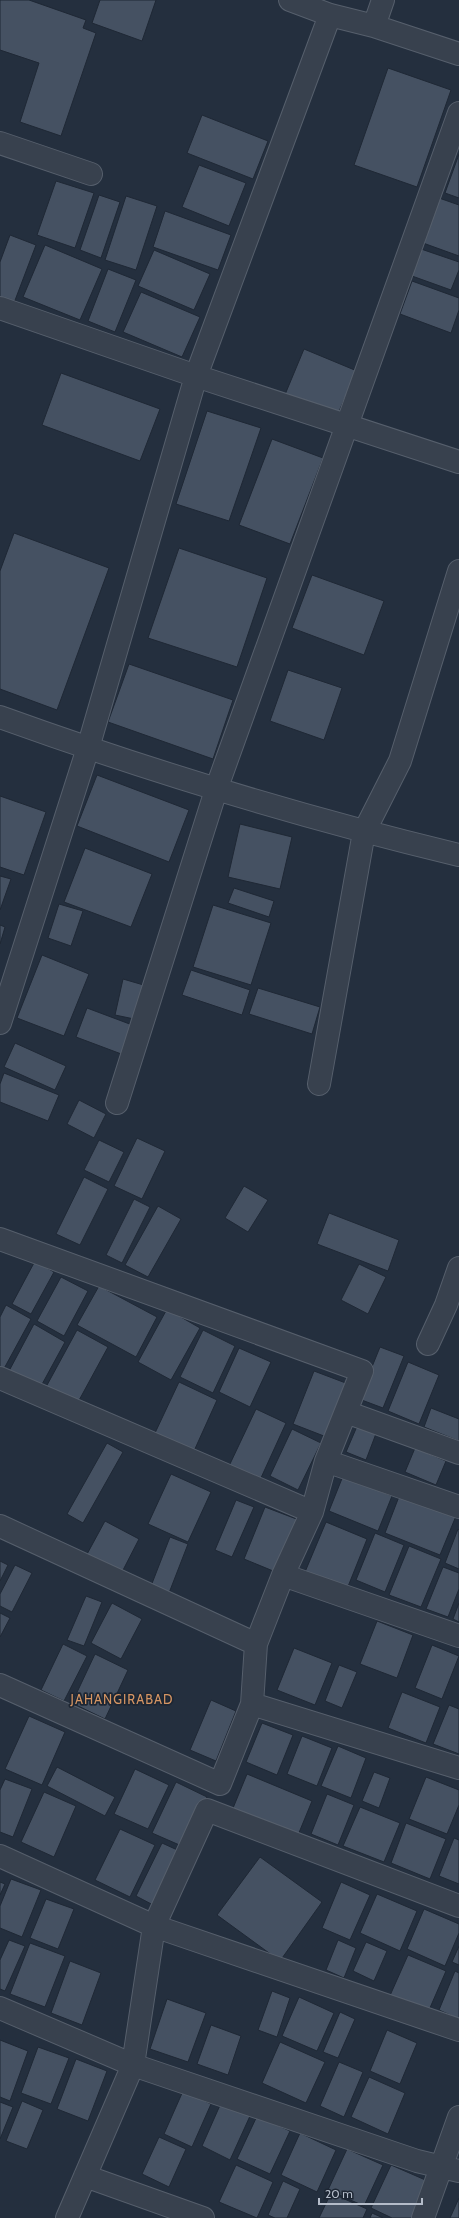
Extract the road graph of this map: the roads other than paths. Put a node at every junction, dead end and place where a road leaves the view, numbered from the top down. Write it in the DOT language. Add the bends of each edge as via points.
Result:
graph roads {
  1 [pos="290,0"];
  2 [pos="382,0"];
  3 [pos="330,15"];
  4 [pos="374,26"];
  5 [pos="459,54"];
  6 [pos="459,113"];
  7 [pos="0,143"];
  8 [pos="91,174"];
  9 [pos="0,308"];
  10 [pos="196,376"];
  11 [pos="346,425"];
  12 [pos="459,462"];
  13 [pos="459,571"];
  14 [pos="0,717"];
  15 [pos="88,748"];
  16 [pos="217,787"];
  17 [pos="364,832"];
  18 [pos="459,855"];
  19 [pos="0,1023"];
  20 [pos="319,1084"];
  21 [pos="117,1103"];
  22 [pos="0,1239"];
  23 [pos="459,1268"];
  24 [pos="452,1307"];
  25 [pos="428,1344"];
  26 [pos="0,1378"];
  27 [pos="346,1412"];
  28 [pos="459,1453"];
  29 [pos="326,1461"];
  30 [pos="459,1506"];
  31 [pos="312,1512"];
  32 [pos="0,1526"];
  33 [pos="283,1575"];
  34 [pos="459,1636"];
  35 [pos="256,1644"];
  36 [pos="0,1684"];
  37 [pos="252,1704"];
  38 [pos="459,1768"];
  39 [pos="0,1856"];
  40 [pos="459,1906"];
  41 [pos="154,1926"];
  42 [pos="0,2008"];
  43 [pos="459,2030"];
  44 [pos="133,2064"];
  45 [pos="459,2117"];
  46 [pos="451,2168"];
  47 [pos="85,2176"];
  48 [pos="67,2218"];
  49 [pos="203,2218"];
  50 [pos="423,2218"];
  1 -- 3 [label="street"];
  2 -- 4 [label="street"];
  3 -- 4 [label="street"];
  3 -- 10 [label="street"];
  4 -- 5 [label="street"];
  6 -- 11 [label="street"];
  7 -- 8 [label="street"];
  9 -- 10 [label="street"];
  10 -- 11 [label="street"];
  10 -- 15 [label="street"];
  11 -- 12 [label="street"];
  11 -- 16 [label="street"];
  13 -- 17 [label="street" via="400,761"];
  14 -- 15 [label="street"];
  15 -- 16 [label="street"];
  15 -- 19 [label="street"];
  16 -- 17 [label="street"];
  16 -- 21 [label="street"];
  17 -- 18 [label="street"];
  17 -- 20 [label="street"];
  22 -- 27 [label="street" via="362,1371"];
  23 -- 24 [label="street"];
  24 -- 25 [label="street"];
  26 -- 31 [label="street"];
  27 -- 28 [label="street"];
  27 -- 29 [label="street"];
  29 -- 30 [label="street"];
  29 -- 31 [label="street"];
  31 -- 33 [label="street"];
  32 -- 35 [label="street"];
  33 -- 34 [label="street"];
  33 -- 35 [label="street"];
  35 -- 37 [label="street"];
  36 -- 37 [label="street" via="220,1784"];
  37 -- 38 [label="street"];
  39 -- 41 [label="street"];
  40 -- 41 [label="street" via="207,1810"];
  41 -- 43 [label="street"];
  41 -- 44 [label="street"];
  42 -- 44 [label="street"];
  44 -- 46 [label="street" via="417,2161"];
  44 -- 47 [label="street"];
  45 -- 46 [label="street"];
  46 -- 50 [label="street"];
  47 -- 48 [label="street"];
  47 -- 49 [label="street"];
}
